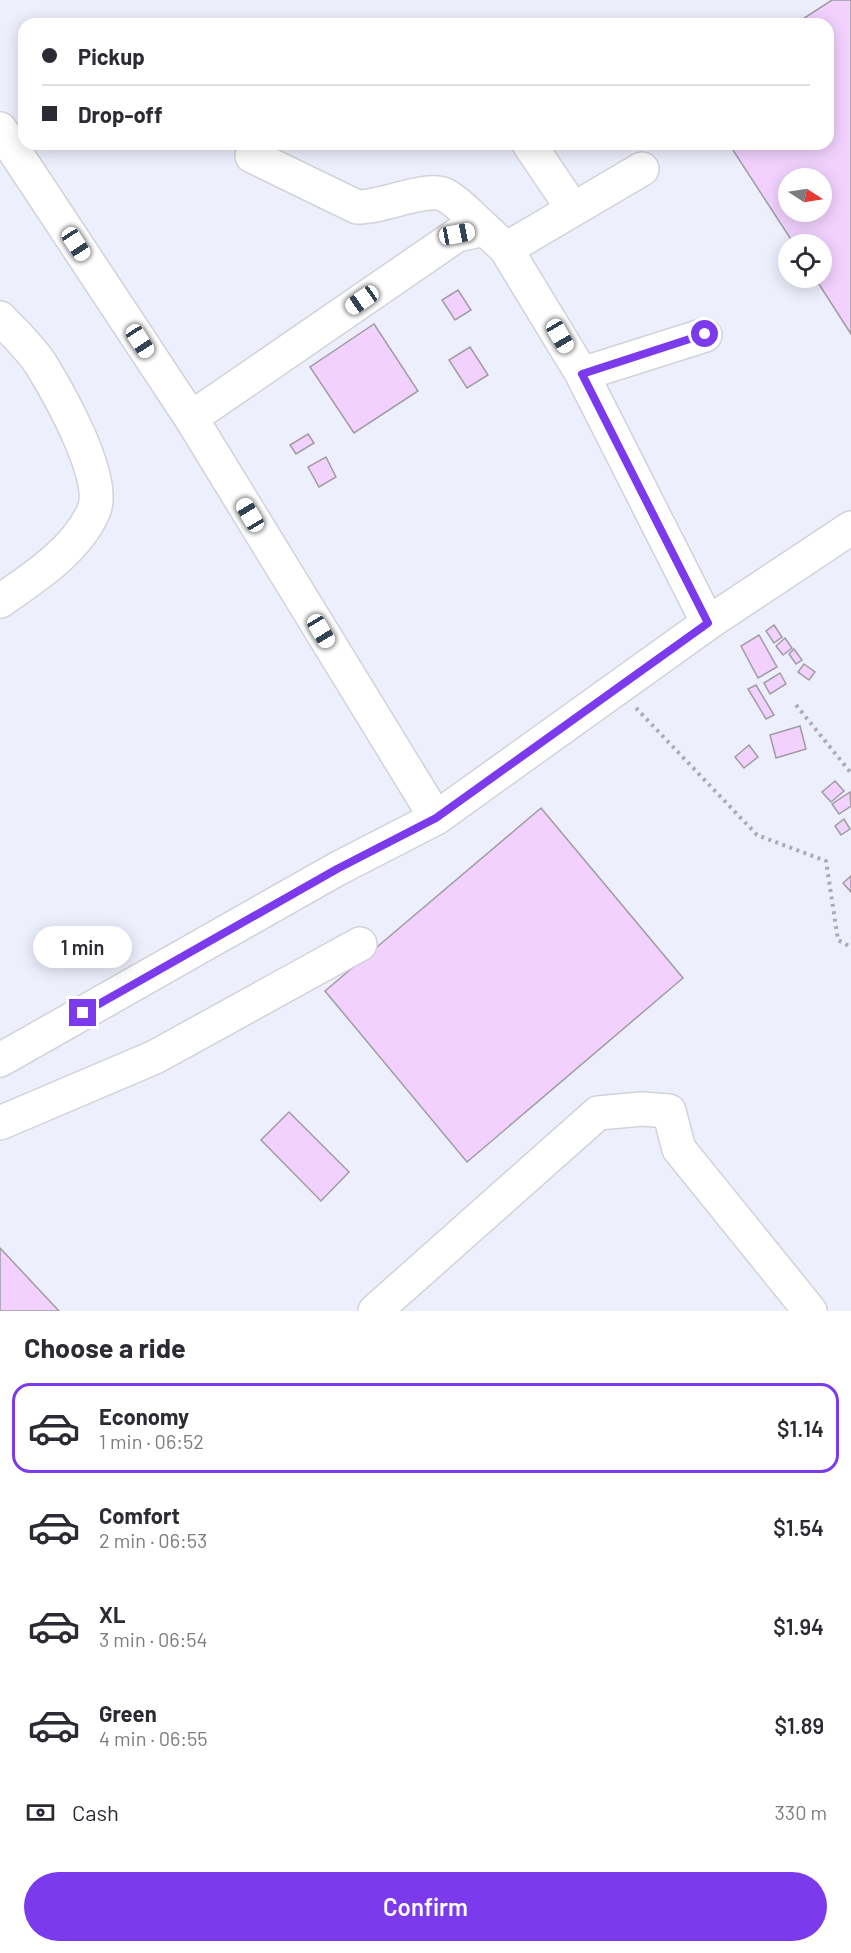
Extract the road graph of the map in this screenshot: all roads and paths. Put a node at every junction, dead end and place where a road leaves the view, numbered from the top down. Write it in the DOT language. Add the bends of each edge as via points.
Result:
graph roads {
  1 [pos="0,129"];
  2 [pos="533,150"];
  3 [pos="252,156"];
  4 [pos="642,169"];
  5 [pos="573,209"];
  6 [pos="495,239"];
  7 [pos="0,318"];
  8 [pos="705,334"];
  9 [pos="582,374"];
  10 [pos="191,418"];
  11 [pos="851,528"];
  12 [pos="0,601"];
  13 [pos="708,623"];
  14 [pos="616,688"];
  15 [pos="796,705"];
  16 [pos="851,773"];
  17 [pos="436,818"];
  18 [pos="360,944"];
  19 [pos="851,947"];
  20 [pos="0,1060"];
  21 [pos="0,1123"];
  22 [pos="375,1311"];
  23 [pos="810,1311"];
  1 -- 10 [label="street"];
  2 -- 5 [label="street"];
  3 -- 6 [label="street" via="357,207 374,207 425,192 442,194"];
  4 -- 5 [label="street"];
  5 -- 6 [label="street"];
  6 -- 9 [label="street"];
  6 -- 10 [label="street" via="457,234"];
  7 -- 12 [label="street" via="41,365 82,442 92,467 95,508 70,547"];
  8 -- 9 [label="street"];
  9 -- 13 [label="street"];
  10 -- 17 [label="street"];
  11 -- 13 [label="street"];
  13 -- 14 [label="street"];
  14 -- 17 [label="street"];
  14 -- 19 [label="path" via="757,835 826,861 838,940"];
  15 -- 16 [label="path"];
  17 -- 20 [label="street" via="337,869"];
  18 -- 21 [label="street" via="155,1057"];
  22 -- 23 [label="street" via="598,1113 642,1109 669,1111 679,1149"];
}
